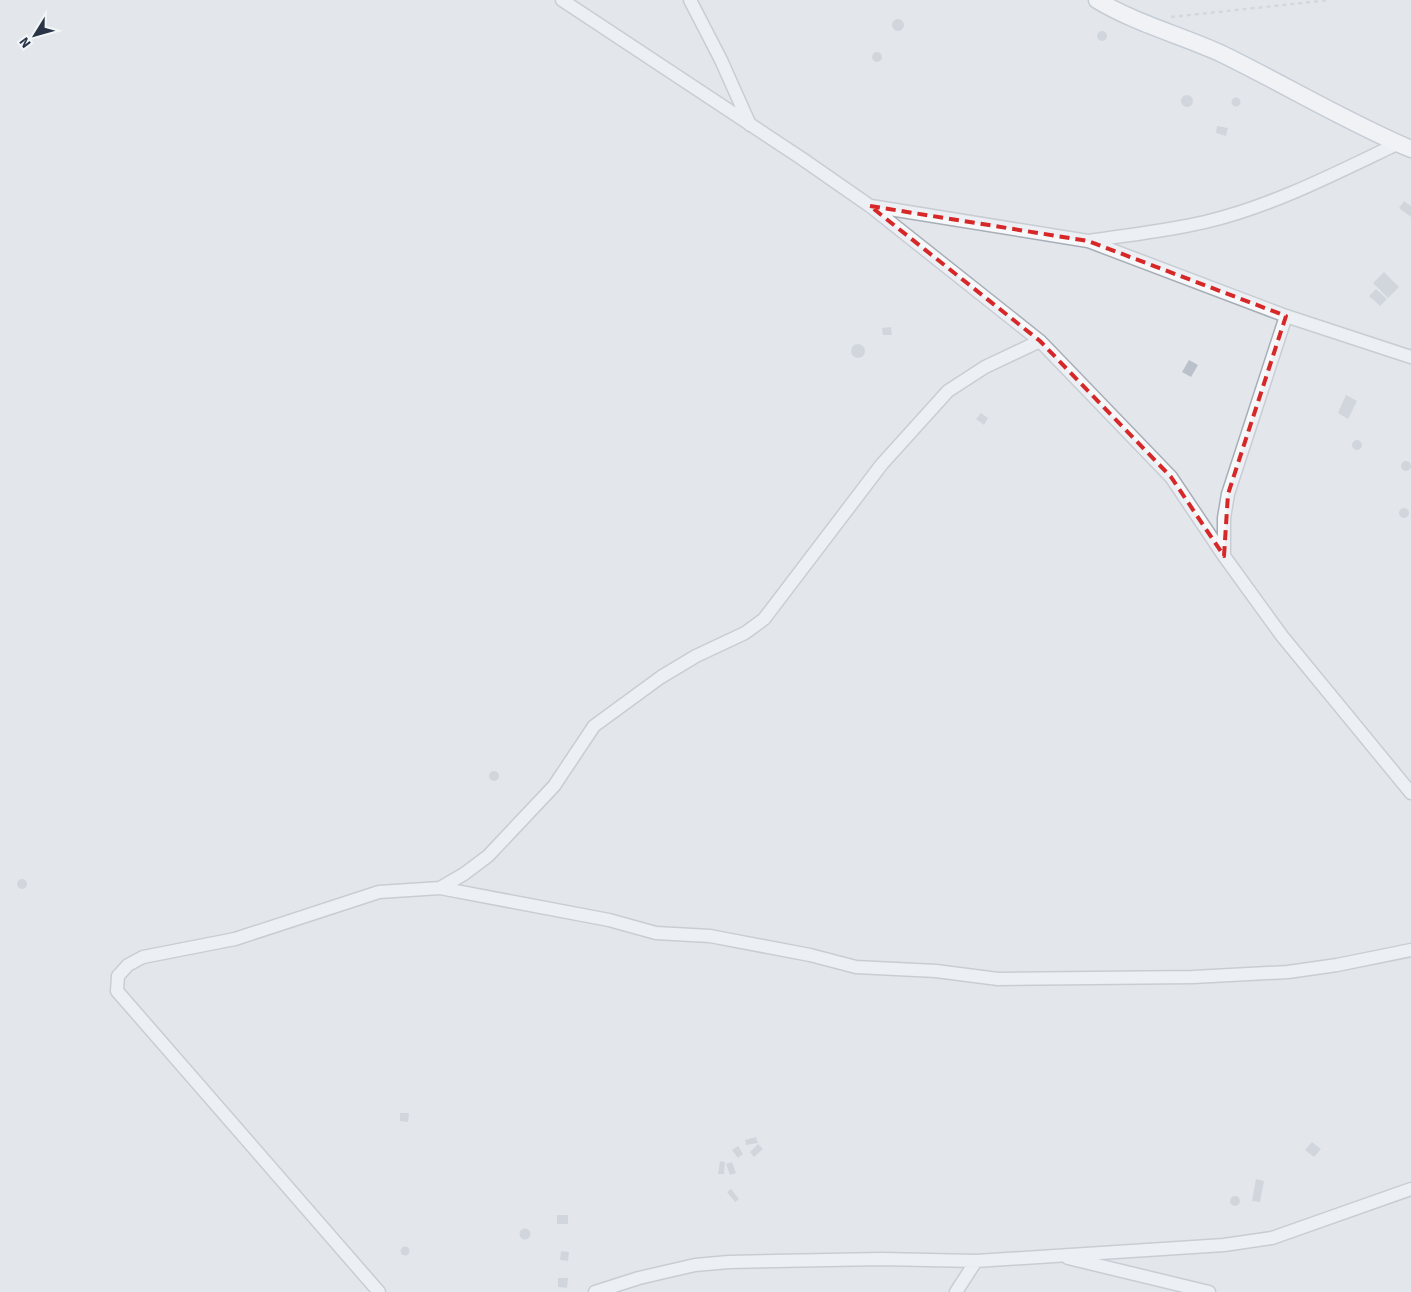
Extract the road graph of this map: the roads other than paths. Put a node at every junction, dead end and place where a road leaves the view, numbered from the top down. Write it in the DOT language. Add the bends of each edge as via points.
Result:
graph roads {
  1 [pos="562,0"];
  2 [pos="690,0"];
  3 [pos="1097,0"];
  4 [pos="750,125"];
  5 [pos="1405,146"];
  6 [pos="870,206"];
  7 [pos="1088,242"];
  8 [pos="1286,316"];
  9 [pos="1040,341"];
  10 [pos="1411,357"];
  11 [pos="1224,556"];
  12 [pos="1411,793"];
  13 [pos="440,888"];
  14 [pos="1411,950"];
  15 [pos="1411,1189"];
  16 [pos="1055,1255"];
  17 [pos="976,1261"];
  18 [pos="379,1292"];
  19 [pos="595,1292"];
  20 [pos="956,1292"];
  21 [pos="1209,1292"];
  1 -- 4 [label="street"];
  2 -- 4 [label="street"];
  3 -- 5 [label="main road" via="1253,69 1346,119"];
  4 -- 6 [label="street"];
  5 -- 7 [label="street" via="1264,204 1205,222"];
  6 -- 7 [label="street"];
  6 -- 9 [label="street"];
  7 -- 8 [label="street"];
  8 -- 10 [label="street"];
  8 -- 11 [label="street" via="1228,494"];
  9 -- 11 [label="street" via="1171,477"];
  9 -- 13 [label="street" via="985,367 948,391 882,464 764,619 745,633 661,677 594,726 554,786 494,850"];
  11 -- 12 [label="street" via="1282,636"];
  13 -- 14 [label="street" via="609,920 656,933 710,936 856,967 936,971 998,979 1193,977 1288,972"];
  13 -- 18 [label="street" via="379,892 235,939 143,957 128,964 118,976 117,991"];
  15 -- 16 [label="street" via="1272,1238 1224,1245"];
  16 -- 17 [label="street"];
  16 -- 21 [label="street"];
  17 -- 19 [label="street" via="881,1259 696,1265"];
  17 -- 20 [label="street"];
}
